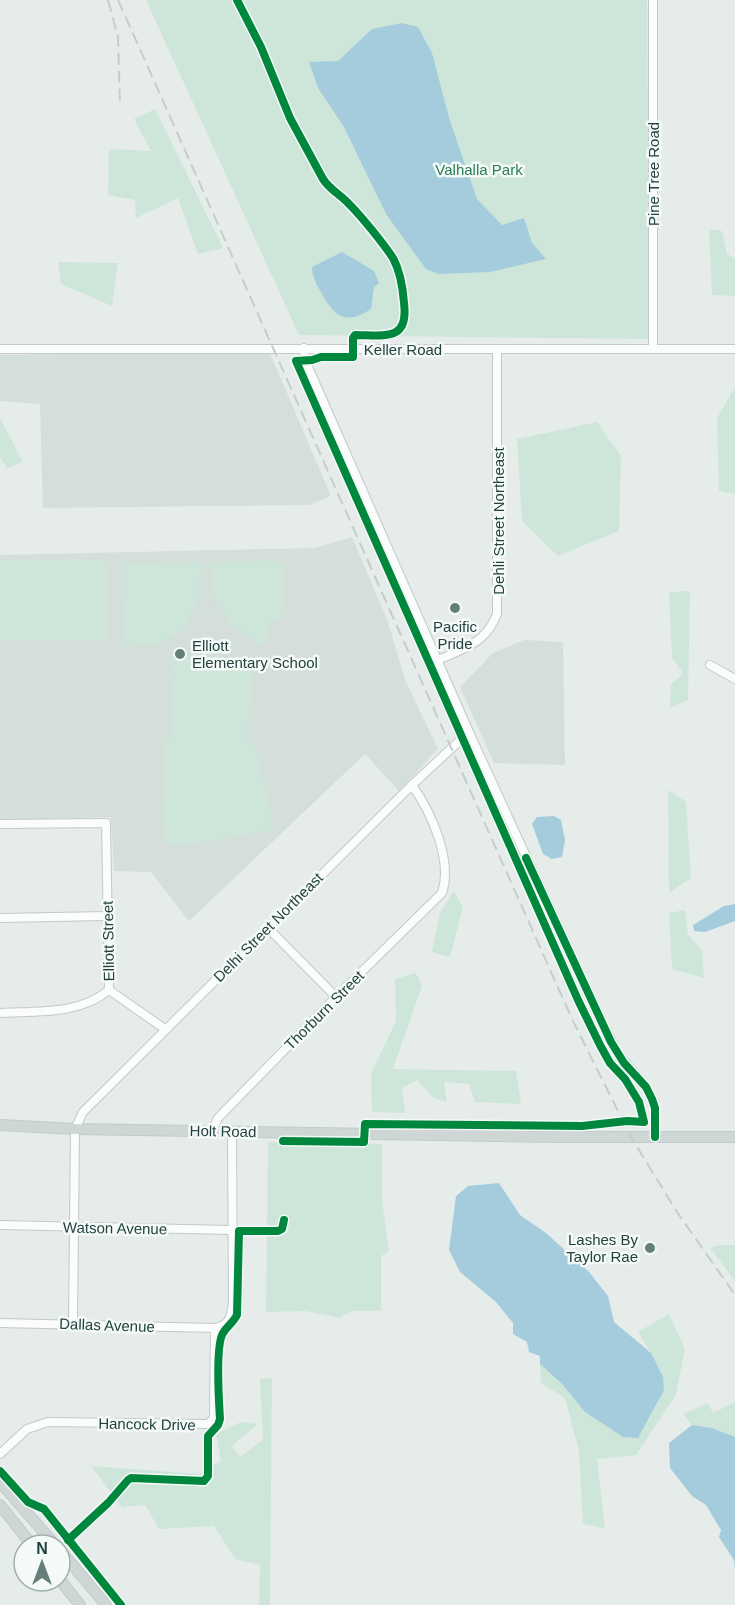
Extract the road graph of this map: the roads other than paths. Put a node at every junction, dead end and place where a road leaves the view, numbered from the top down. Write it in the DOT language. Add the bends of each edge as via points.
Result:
graph roads {
  1 [pos="652,0"];
  2 [pos="304,348"];
  3 [pos="0,349"];
  4 [pos="497,349"];
  5 [pos="653,349"];
  6 [pos="735,349"];
  7 [pos="438,660"];
  8 [pos="710,664"];
  9 [pos="735,679"];
  10 [pos="468,732"];
  11 [pos="412,785"];
  12 [pos="0,824"];
  13 [pos="107,916"];
  14 [pos="0,918"];
  15 [pos="268,928"];
  16 [pos="109,990"];
  17 [pos="336,997"];
  18 [pos="0,1013"];
  19 [pos="165,1029"];
  20 [pos="0,1125"];
  21 [pos="75,1129"];
  22 [pos="212,1131"];
  23 [pos="232,1131"];
  24 [pos="655,1137"];
  25 [pos="735,1137"];
  26 [pos="0,1225"];
  27 [pos="74,1227"];
  28 [pos="231,1230"];
  29 [pos="0,1323"];
  30 [pos="74,1324"];
  31 [pos="215,1328"];
  32 [pos="0,1454"];
  33 [pos="0,1482"];
  34 [pos="0,1505"];
  35 [pos="17,1527"];
  36 [pos="22,1533"];
  37 [pos="43,1533"];
  38 [pos="45,1533"];
  39 [pos="72,1564"];
  40 [pos="71,1593"];
  41 [pos="81,1605"];
  42 [pos="106,1605"];
  1 -- 5 [label="street, Pine Tree Road"];
  2 -- 3 [label="street, Keller Road"];
  2 -- 4 [label="street, Keller Road"];
  2 -- 7 [label="street" via="305,360"];
  4 -- 5 [label="street, Keller Road"];
  4 -- 7 [label="street, Dehli Street Northeast" via="497,614 484,637"];
  5 -- 6 [label="street, Keller Road"];
  7 -- 10 [label="street"];
  8 -- 9 [label="street"];
  10 -- 11 [label="street, Delhi Street Northeast"];
  10 -- 24 [label="street" via="611,1042 646,1086 655,1108"];
  11 -- 15 [label="street, Delhi Street Northeast"];
  11 -- 17 [label="street, Thorburn Street" via="429,814 443,854 446,868 442,893"];
  12 -- 13 [label="street, Elliott Street" via="106,823"];
  13 -- 14 [label="street"];
  13 -- 16 [label="street, Elliott Street"];
  15 -- 17 [label="street"];
  15 -- 19 [label="street, Delhi Street Northeast"];
  16 -- 18 [label="street" via="75,1007"];
  16 -- 19 [label="street, Elliott Street"];
  17 -- 22 [label="street, Thorburn Street" via="218,1118"];
  19 -- 21 [label="street, Delhi Street Northeast" via="83,1112"];
  20 -- 21 [label="main road, Holt Road"];
  21 -- 22 [label="main road, Holt Road"];
  21 -- 27 [label="street"];
  22 -- 23 [label="main road, Holt Road"];
  23 -- 24 [label="main road, Holt Road"];
  23 -- 28 [label="street"];
  24 -- 25 [label="main road, Holt Road"];
  26 -- 27 [label="street, Watson Avenue"];
  27 -- 28 [label="street, Watson Avenue"];
  27 -- 30 [label="street"];
  28 -- 31 [label="street" via="232,1313 229,1321"];
  29 -- 30 [label="street, Dallas Avenue"];
  30 -- 31 [label="street, Dallas Avenue"];
  31 -- 32 [label="street, Hancock Drive" via="214,1415 207,1424 48,1422 27,1429"];
  33 -- 38 [label="main road"];
  34 -- 35 [label="main road"];
  35 -- 36 [label="main road"];
  35 -- 37 [label="main road" via="30,1522"];
  39 -- 42 [label="main road"];
  40 -- 41 [label="main road"];
}
